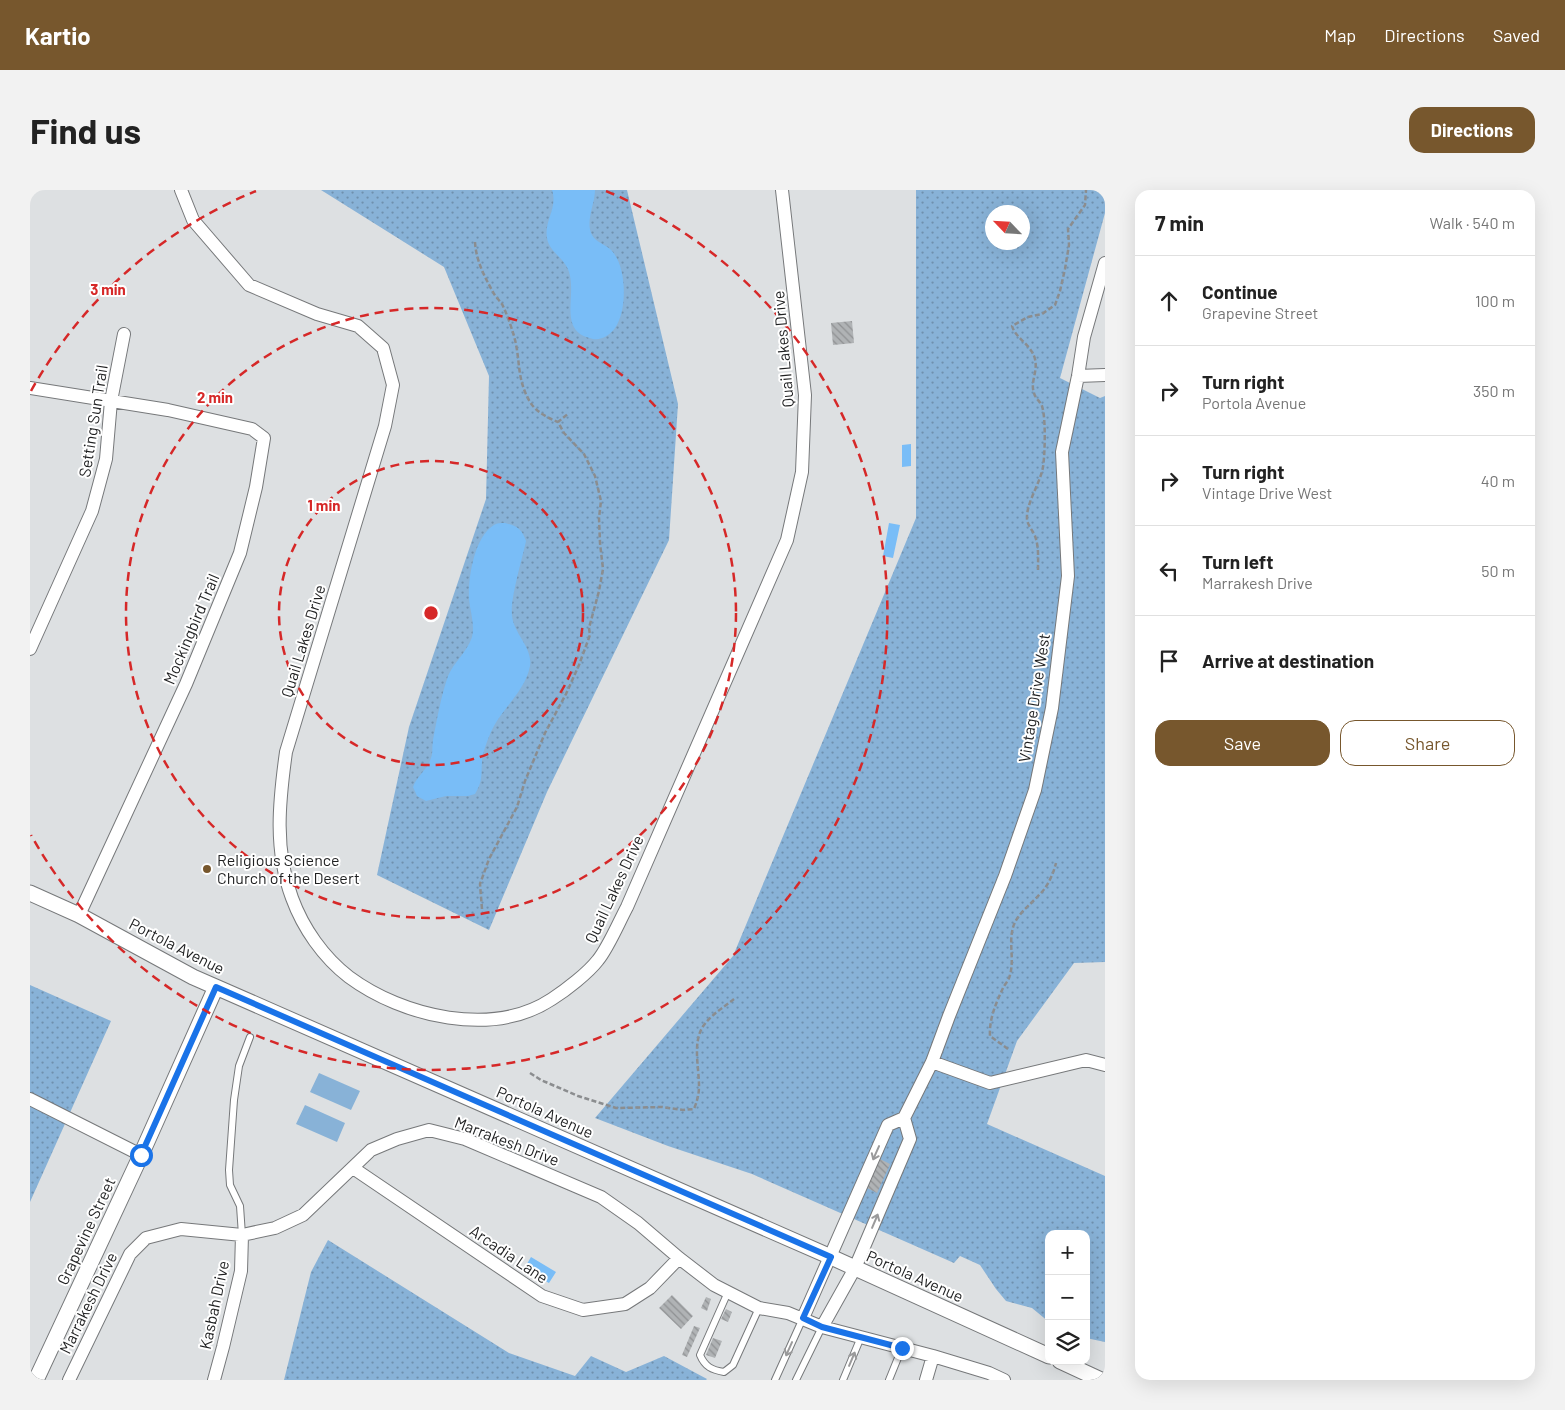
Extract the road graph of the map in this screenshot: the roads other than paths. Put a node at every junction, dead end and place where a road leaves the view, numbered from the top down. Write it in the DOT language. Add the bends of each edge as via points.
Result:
graph roads {
  1 [pos="180,190"];
  2 [pos="782,190"];
  3 [pos="1105,263"];
  4 [pos="124,334"];
  5 [pos="1105,375"];
  6 [pos="1078,376"];
  7 [pos="30,388"];
  8 [pos="111,401"];
  9 [pos="30,649"];
  10 [pos="30,894"];
  11 [pos="79,915"];
  12 [pos="216,987"];
  13 [pos="250,1037"];
  14 [pos="932,1062"];
  15 [pos="1105,1065"];
  16 [pos="30,1099"];
  17 [pos="904,1118"];
  18 [pos="141,1155"];
  19 [pos="353,1168"];
  20 [pos="242,1235"];
  21 [pos="831,1257"];
  22 [pos="679,1258"];
  23 [pos="855,1268"];
  24 [pos="728,1292"];
  25 [pos="759,1308"];
  26 [pos="803,1318"];
  27 [pos="822,1327"];
  28 [pos="861,1337"];
  29 [pos="902,1348"];
  30 [pos="1045,1354"];
  31 [pos="933,1356"];
  32 [pos="1069,1365"];
  33 [pos="36,1380"];
  34 [pos="69,1380"];
  35 [pos="214,1380"];
  36 [pos="775,1380"];
  37 [pos="796,1380"];
  38 [pos="842,1380"];
  39 [pos="889,1380"];
  40 [pos="926,1380"];
  41 [pos="1002,1380"];
  42 [pos="1101,1380"];
  1 -- 2 [label="street, Quail Lakes Drive" via="193,220 249,285 317,314 358,326 383,348 393,385 385,426 286,752 279,838 292,898 304,924 335,964 379,995 424,1012 462,1020 487,1020 529,1011 569,987 598,960 627,907 787,540 802,472 805,395"];
  3 -- 6 [label="street, Vintage Drive West" via="1084,337"];
  4 -- 8 [label="street, Setting Sun Trail"];
  5 -- 6 [label="street"];
  6 -- 14 [label="street, Vintage Drive West" via="1062,452 1068,576 1052,708 1035,790"];
  7 -- 8 [label="street"];
  8 -- 9 [label="street, Setting Sun Trail" via="106,459 92,511"];
  8 -- 11 [label="street, Mockingbird Trail" via="252,429 264,438 240,553 186,684"];
  10 -- 11 [label="street, Portola Avenue"];
  11 -- 12 [label="street, Portola Avenue"];
  12 -- 18 [label="street, Grapevine Street"];
  12 -- 21 [label="street, Portola Avenue"];
  13 -- 20 [label="lane" via="240,1066 234,1100 229,1170 230,1185 240,1206"];
  14 -- 15 [label="street" via="990,1084 1086,1060"];
  14 -- 17 [label="street, Vintage Drive West"];
  16 -- 18 [label="street"];
  17 -- 21 [label="street, Vintage Drive West, one-way" via="888,1125"];
  23 -- 17 [label="street, one-way" via="910,1138"];
  18 -- 33 [label="street, Grapevine Street"];
  19 -- 20 [label="street, Marrakesh Drive" via="303,1215 275,1228"];
  19 -- 22 [label="street, Marrakesh Drive" via="371,1150 429,1130 465,1139 601,1197"];
  19 -- 22 [label="street, Arcadia Lane" via="542,1296 583,1310 625,1304 650,1288"];
  20 -- 34 [label="street, Marrakesh Drive" via="181,1229 146,1238 130,1254"];
  20 -- 35 [label="street, Kasbah Drive" via="241,1271"];
  21 -- 23 [label="street, Portola Avenue"];
  21 -- 26 [label="street, Vintage Drive West"];
  22 -- 24 [label="street, Marrakesh Drive"];
  23 -- 27 [label="street"];
  23 -- 30 [label="street, Portola Avenue"];
  24 -- 25 [label="street, Marrakesh Drive"];
  24 -- 25 [label="lane" via="700,1355 704,1364 714,1371 724,1372 733,1365"];
  25 -- 26 [label="street, Marrakesh Drive"];
  26 -- 27 [label="street, Marrakesh Drive"];
  26 -- 36 [label="lane, one-way"];
  27 -- 28 [label="street, Marrakesh Drive"];
  27 -- 37 [label="lane"];
  28 -- 29 [label="street, Marrakesh Drive"];
  38 -- 28 [label="lane, one-way"];
  29 -- 31 [label="street, Marrakesh Drive"];
  29 -- 39 [label="lane"];
  31 -- 40 [label="street"];
  31 -- 41 [label="street, Marrakesh Drive"];
  32 -- 42 [label="street"];
}
